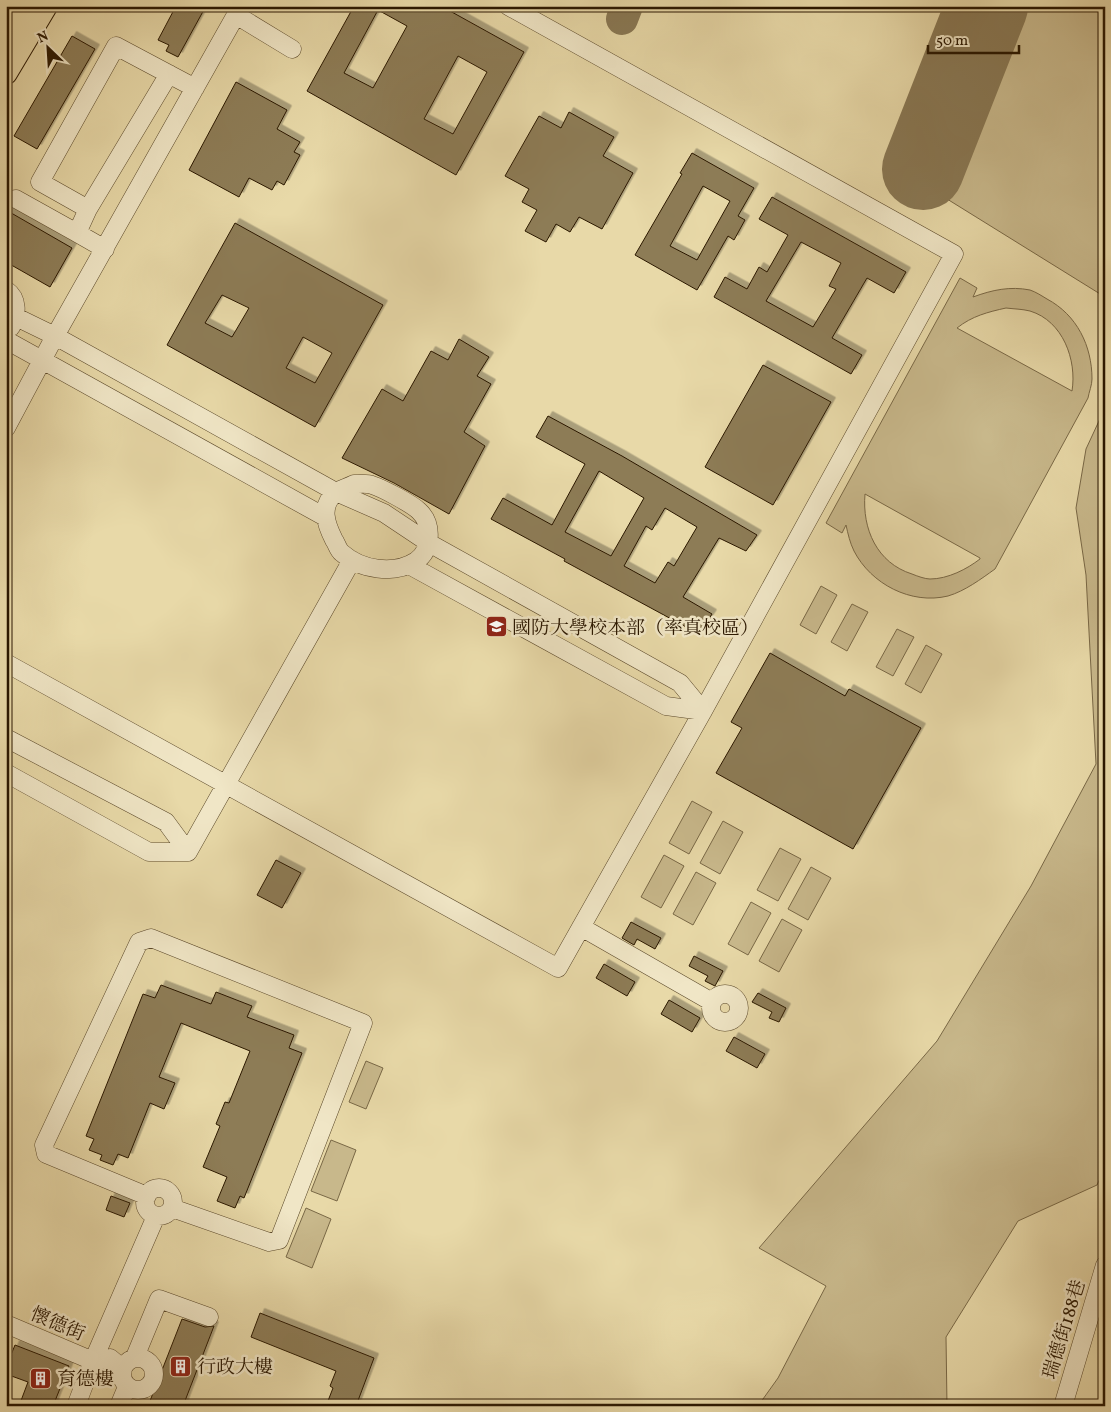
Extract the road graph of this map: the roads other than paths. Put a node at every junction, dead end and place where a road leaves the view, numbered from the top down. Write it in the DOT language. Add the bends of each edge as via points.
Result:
graph roads {
  1 [pos="27,6"];
  2 [pos="46,6"];
  3 [pos="508,6"];
  4 [pos="239,10"];
  5 [pos="6,40"];
  6 [pos="292,49"];
  7 [pos="6,73"];
  8 [pos="169,74"];
  9 [pos="195,88"];
  10 [pos="16,199"];
  11 [pos="88,209"];
  12 [pos="77,233"];
  13 [pos="105,249"];
  14 [pos="6,290"];
  15 [pos="16,317"];
  16 [pos="6,332"];
  17 [pos="55,336"];
  18 [pos="6,340"];
  19 [pos="43,361"];
  20 [pos="6,428"];
  21 [pos="336,492"];
  22 [pos="325,517"];
  23 [pos="429,543"];
  24 [pos="352,560"];
  25 [pos="409,565"];
  26 [pos="6,662"];
  27 [pos="703,711"];
  28 [pos="6,738"];
  29 [pos="6,773"];
  30 [pos="226,785"];
  31 [pos="188,852"];
  32 [pos="581,927"];
  33 [pos="712,1002"];
  34 [pos="146,1196"];
  35 [pos="164,1212"];
  36 [pos="1105,1265"];
  37 [pos="209,1317"];
  38 [pos="6,1324"];
  39 [pos="93,1361"];
  40 [pos="129,1363"];
  41 [pos="128,1387"];
  42 [pos="76,1406"];
  43 [pos="119,1406"];
  44 [pos="1062,1406"];
  1 -- 5 [label="main road"];
  2 -- 7 [label="main road"];
  3 -- 27 [label="street" via="954,254"];
  4 -- 6 [label="street"];
  4 -- 9 [label="street"];
  8 -- 9 [label="street"];
  8 -- 11 [label="street"];
  8 -- 11 [label="street" via="116,46 40,182"];
  9 -- 13 [label="street"];
  10 -- 12 [label="street"];
  11 -- 12 [label="street"];
  12 -- 13 [label="street"];
  13 -- 17 [label="street"];
  14 -- 15 [label="street" via="15,304"];
  15 -- 16 [label="street"];
  15 -- 17 [label="street"];
  17 -- 19 [label="street"];
  17 -- 21 [label="street"];
  18 -- 19 [label="street"];
  19 -- 20 [label="street"];
  19 -- 22 [label="street"];
  21 -- 22 [label="street" via="327,502"];
  21 -- 23 [label="street" via="384,513"];
  22 -- 24 [label="street" via="340,552"];
  23 -- 25 [label="street" via="423,556"];
  23 -- 27 [label="street" via="680,682"];
  24 -- 25 [label="street" via="372,568 392,569"];
  24 -- 30 [label="street"];
  25 -- 27 [label="street" via="666,706"];
  26 -- 30 [label="street"];
  27 -- 32 [label="street"];
  28 -- 31 [label="street" via="166,822"];
  29 -- 31 [label="street" via="148,852"];
  30 -- 31 [label="street"];
  30 -- 32 [label="street" via="558,968"];
  32 -- 33 [label="street"];
  34 -- 35 [label="street" via="146,1208 150,1213"];
  34 -- 35 [label="street" via="156,1188 168,1191 173,1202"];
  34 -- 35 [label="street" via="46,1154 44,1145 139,942 151,938 363,1023 279,1240 269,1242"];
  35 -- 39 [label="street"];
  36 -- 44 [label="street, 瑞德街188巷"];
  37 -- 40 [label="street" via="159,1299"];
  38 -- 39 [label="street, 懷德街"];
  39 -- 40 [label="street, 懷德街" via="110,1358"];
  39 -- 42 [label="street"];
  40 -- 41 [label="street" via="121,1375"];
  40 -- 41 [label="street" via="142,1358 150,1362 154,1378 143,1390"];
  41 -- 43 [label="street"];
}
